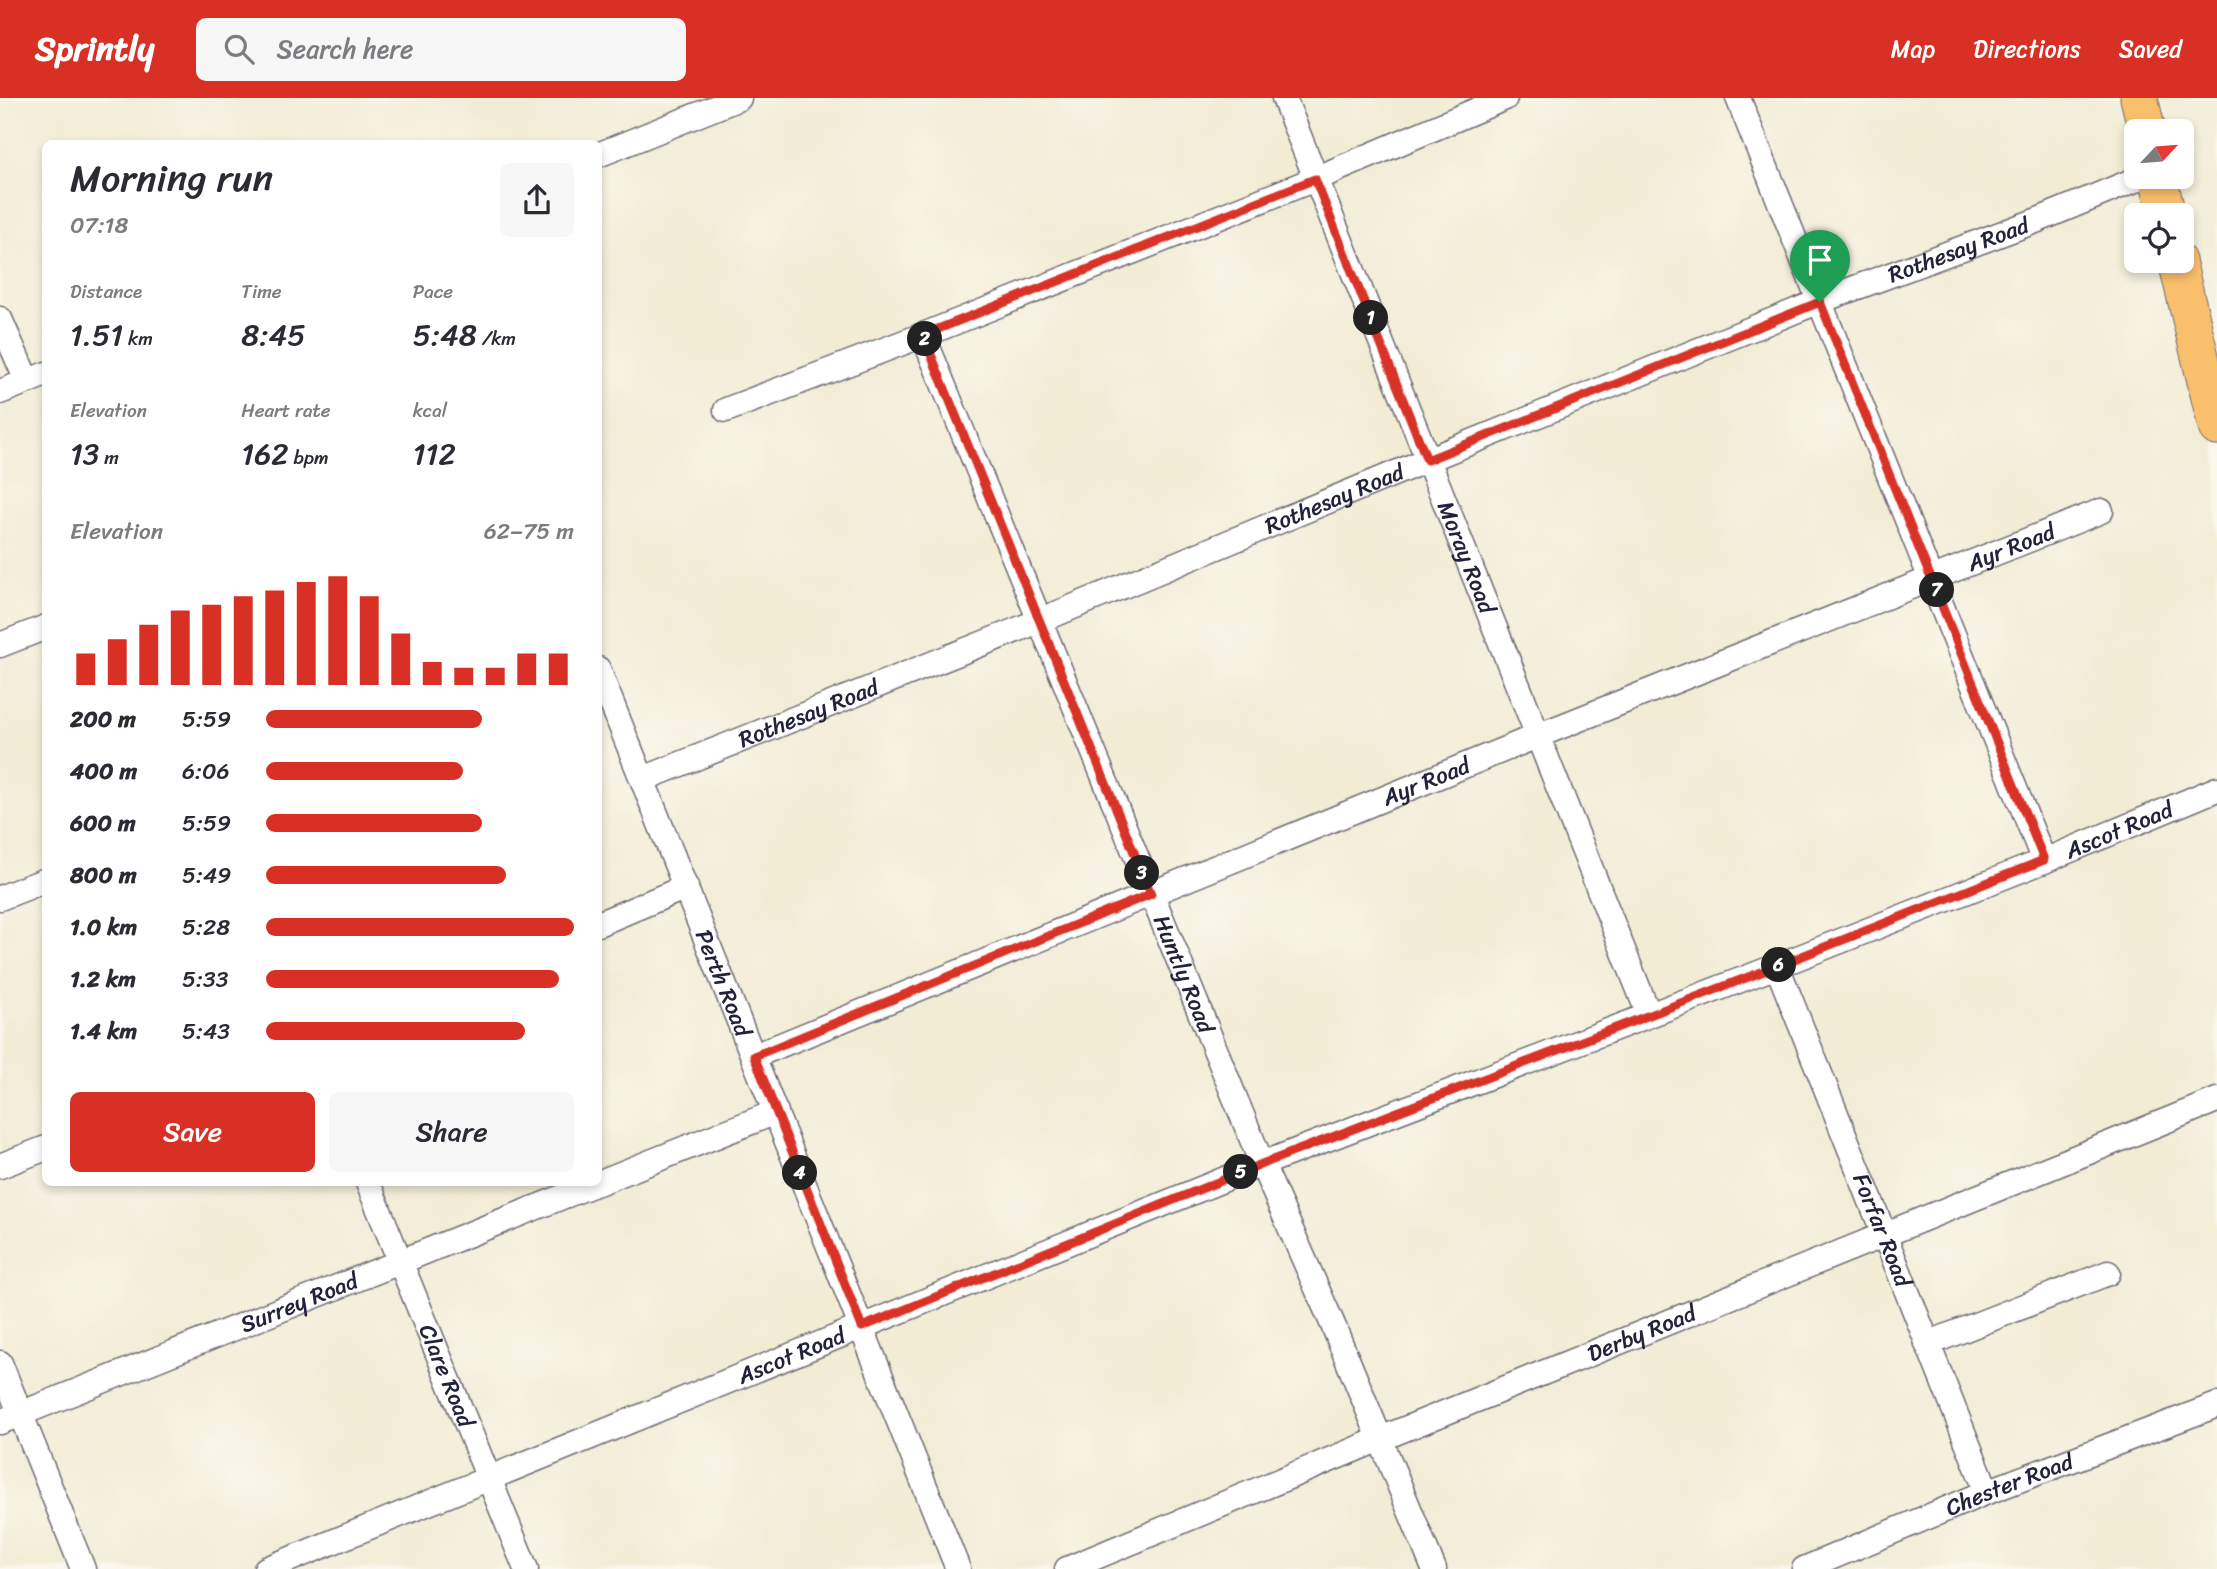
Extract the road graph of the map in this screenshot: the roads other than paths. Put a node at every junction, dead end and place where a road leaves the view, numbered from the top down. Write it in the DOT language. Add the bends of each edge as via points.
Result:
graph roads {
  1 [pos="739,98"];
  2 [pos="1283,98"];
  3 [pos="1505,98"];
  4 [pos="1738,98"];
  5 [pos="2139,98"];
  6 [pos="2144,119"];
  7 [pos="602,153"];
  8 [pos="1315,179"];
  9 [pos="2124,184"];
  10 [pos="2180,273"];
  11 [pos="1820,302"];
  12 [pos="0,319"];
  13 [pos="923,335"];
  14 [pos="40,377"];
  15 [pos="0,392"];
  16 [pos="726,410"];
  17 [pos="2217,427"];
  18 [pos="1427,460"];
  19 [pos="2101,511"];
  20 [pos="1933,579"];
  21 [pos="1039,621"];
  22 [pos="42,629"];
  23 [pos="0,645"];
  24 [pos="602,679"];
  25 [pos="1536,736"];
  26 [pos="643,779"];
  27 [pos="2217,789"];
  28 [pos="2044,860"];
  29 [pos="42,882"];
  30 [pos="686,887"];
  31 [pos="1151,894"];
  32 [pos="0,898"];
  33 [pos="602,921"];
  34 [pos="1777,966"];
  35 [pos="1648,1015"];
  36 [pos="754,1056"];
  37 [pos="2217,1100"];
  38 [pos="776,1112"];
  39 [pos="42,1150"];
  40 [pos="1262,1164"];
  41 [pos="0,1166"];
  42 [pos="602,1181"];
  43 [pos="369,1186"];
  44 [pos="590,1186"];
  45 [pos="1884,1235"];
  46 [pos="399,1261"];
  47 [pos="2108,1273"];
  48 [pos="862,1327"];
  49 [pos="1927,1344"];
  50 [pos="0,1363"];
  51 [pos="2217,1405"];
  52 [pos="10,1418"];
  53 [pos="1380,1439"];
  54 [pos="489,1480"];
  55 [pos="1987,1492"];
  56 [pos="83,1569"];
  57 [pos="265,1569"];
  58 [pos="526,1569"];
  59 [pos="958,1569"];
  60 [pos="1067,1569"];
  61 [pos="1434,1569"];
  62 [pos="1804,1569"];
  1 -- 7 [label="street"];
  2 -- 8 [label="street, Moray Road"];
  3 -- 8 [label="street"];
  4 -- 11 [label="street"];
  5 -- 6 [label="highway"];
  8 -- 13 [label="street"];
  8 -- 18 [label="street, Moray Road"];
  9 -- 11 [label="street, Rothesay Road"];
  10 -- 17 [label="highway"];
  11 -- 18 [label="street, Rothesay Road"];
  11 -- 20 [label="street"];
  12 -- 14 [label="street"];
  13 -- 16 [label="street"];
  13 -- 21 [label="street, Huntly Road"];
  14 -- 15 [label="street"];
  18 -- 21 [label="street, Rothesay Road"];
  18 -- 25 [label="street, Moray Road"];
  19 -- 20 [label="street, Ayr Road"];
  20 -- 25 [label="street, Ayr Road"];
  20 -- 28 [label="street"];
  21 -- 26 [label="street, Rothesay Road"];
  21 -- 31 [label="street, Huntly Road"];
  22 -- 23 [label="street"];
  24 -- 26 [label="street, Perth Road"];
  25 -- 31 [label="street, Ayr Road"];
  25 -- 35 [label="street, Moray Road"];
  26 -- 30 [label="street, Perth Road"];
  27 -- 28 [label="street, Ascot Road"];
  28 -- 34 [label="street, Ascot Road"];
  29 -- 32 [label="street"];
  30 -- 33 [label="street"];
  30 -- 36 [label="street, Perth Road"];
  31 -- 36 [label="street, Ayr Road"];
  31 -- 40 [label="street, Huntly Road"];
  34 -- 35 [label="street, Ascot Road"];
  34 -- 45 [label="street, Forfar Road"];
  35 -- 40 [label="street, Ascot Road"];
  36 -- 38 [label="street, Perth Road"];
  37 -- 45 [label="street, Derby Road"];
  38 -- 42 [label="street, Surrey Road"];
  38 -- 48 [label="street, Perth Road"];
  39 -- 41 [label="street"];
  40 -- 48 [label="street, Ascot Road"];
  40 -- 53 [label="street, Huntly Road"];
  43 -- 46 [label="street, Clare Road"];
  44 -- 46 [label="street, Surrey Road"];
  45 -- 49 [label="street, Forfar Road"];
  45 -- 53 [label="street, Derby Road"];
  46 -- 52 [label="street, Surrey Road"];
  46 -- 54 [label="street, Clare Road"];
  47 -- 49 [label="street"];
  48 -- 54 [label="street, Ascot Road"];
  48 -- 59 [label="street, Perth Road"];
  49 -- 55 [label="street, Forfar Road"];
  50 -- 52 [label="street"];
  51 -- 55 [label="street, Chester Road"];
  52 -- 56 [label="street"];
  53 -- 60 [label="street, Derby Road"];
  53 -- 61 [label="street, Huntly Road"];
  54 -- 57 [label="street, Ascot Road"];
  54 -- 58 [label="street, Clare Road"];
  55 -- 62 [label="street, Chester Road"];
}
